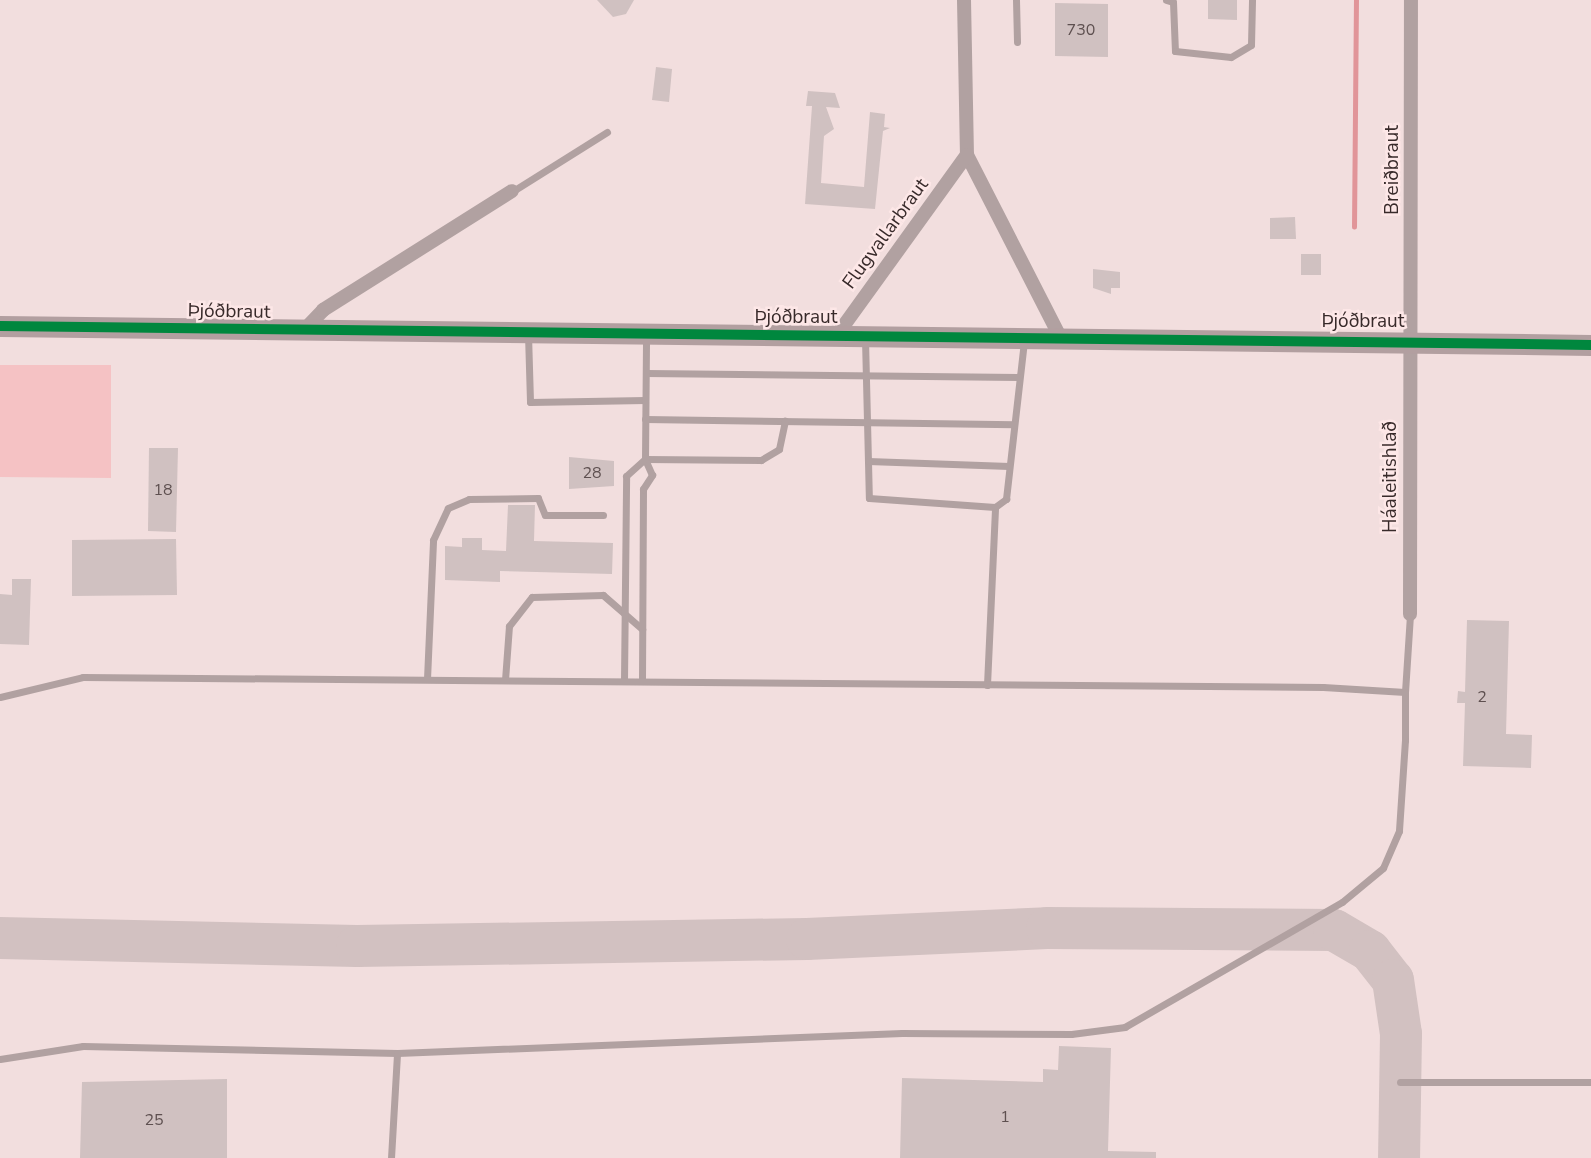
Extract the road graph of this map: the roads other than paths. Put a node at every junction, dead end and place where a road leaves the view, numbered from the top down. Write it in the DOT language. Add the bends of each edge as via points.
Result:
graph roads {
  1 [pos="964,0"];
  2 [pos="1016,0"];
  3 [pos="1166,0"];
  4 [pos="1252,0"];
  5 [pos="1411,0"];
  6 [pos="1017,42"];
  7 [pos="607,132"];
  8 [pos="967,155"];
  9 [pos="512,191"];
  10 [pos="0,326"];
  11 [pos="304,330"];
  12 [pos="528,333"];
  13 [pos="646,334"];
  14 [pos="837,335"];
  15 [pos="865,335"];
  16 [pos="1024,337"];
  17 [pos="1060,337"];
  18 [pos="1411,340"];
  19 [pos="1591,345"];
  20 [pos="646,373"];
  21 [pos="871,376"];
  22 [pos="1020,377"];
  23 [pos="645,400"];
  24 [pos="645,419"];
  25 [pos="785,421"];
  26 [pos="869,422"];
  27 [pos="1014,424"];
  28 [pos="645,458"];
  29 [pos="868,461"];
  30 [pos="1009,466"];
  31 [pos="995,507"];
  32 [pos="603,515"];
  33 [pos="625,610"];
  34 [pos="1410,614"];
  35 [pos="642,630"];
  36 [pos="427,679"];
  37 [pos="505,680"];
  38 [pos="624,681"];
  39 [pos="642,681"];
  40 [pos="987,685"];
  41 [pos="1405,692"];
  42 [pos="0,697"];
  43 [pos="397,1053"];
  44 [pos="0,1059"];
  45 [pos="1400,1082"];
  46 [pos="1591,1082"];
  47 [pos="391,1158"];
  1 -- 8 [label="street"];
  2 -- 6 [label="lane"];
  3 -- 4 [label="lane" via="1172,2 1175,51 1231,57 1251,45"];
  5 -- 18 [label="street, Breiðbraut"];
  7 -- 9 [label="lane"];
  8 -- 14 [label="street, Flugvallarbraut"];
  8 -- 17 [label="street"];
  9 -- 11 [label="street" via="323,310"];
  10 -- 11 [label="street, Þjóðbraut"];
  11 -- 12 [label="street, Þjóðbraut"];
  12 -- 13 [label="street, Þjóðbraut"];
  12 -- 23 [label="lane" via="530,402"];
  13 -- 14 [label="street, Þjóðbraut"];
  13 -- 20 [label="lane"];
  14 -- 15 [label="street, Þjóðbraut"];
  15 -- 16 [label="street, Þjóðbraut"];
  15 -- 21 [label="lane"];
  16 -- 17 [label="street, Þjóðbraut"];
  16 -- 22 [label="lane"];
  17 -- 18 [label="street, Þjóðbraut"];
  18 -- 19 [label="street, Þjóðbraut"];
  18 -- 34 [label="street, Háaleitishlað"];
  20 -- 21 [label="lane"];
  20 -- 23 [label="lane"];
  21 -- 22 [label="lane"];
  21 -- 26 [label="lane"];
  22 -- 27 [label="lane"];
  23 -- 24 [label="lane"];
  24 -- 25 [label="lane"];
  24 -- 28 [label="lane"];
  25 -- 26 [label="lane"];
  25 -- 28 [label="lane" via="779,449 761,460"];
  26 -- 27 [label="lane"];
  26 -- 29 [label="lane"];
  27 -- 30 [label="lane"];
  28 -- 33 [label="lane" via="626,476"];
  28 -- 35 [label="lane" via="652,475 643,489"];
  29 -- 30 [label="lane"];
  29 -- 31 [label="lane" via="867,492 874,501"];
  30 -- 31 [label="lane" via="1006,499"];
  31 -- 40 [label="lane"];
  32 -- 36 [label="lane" via="545,515 538,498 469,499 448,508 433,540"];
  33 -- 35 [label="lane"];
  33 -- 37 [label="lane" via="592,593 532,597 509,626"];
  33 -- 38 [label="lane"];
  34 -- 41 [label="lane"];
  35 -- 39 [label="lane"];
  36 -- 37 [label="lane"];
  36 -- 42 [label="lane" via="83,677"];
  37 -- 38 [label="lane"];
  38 -- 39 [label="lane"];
  39 -- 40 [label="lane"];
  40 -- 41 [label="lane"];
  41 -- 43 [label="lane" via="1399,831 1383,868 1342,902 1125,1027 1070,1034 902,1033"];
  43 -- 44 [label="lane" via="83,1046"];
  43 -- 47 [label="lane"];
  45 -- 46 [label="lane"];
}
